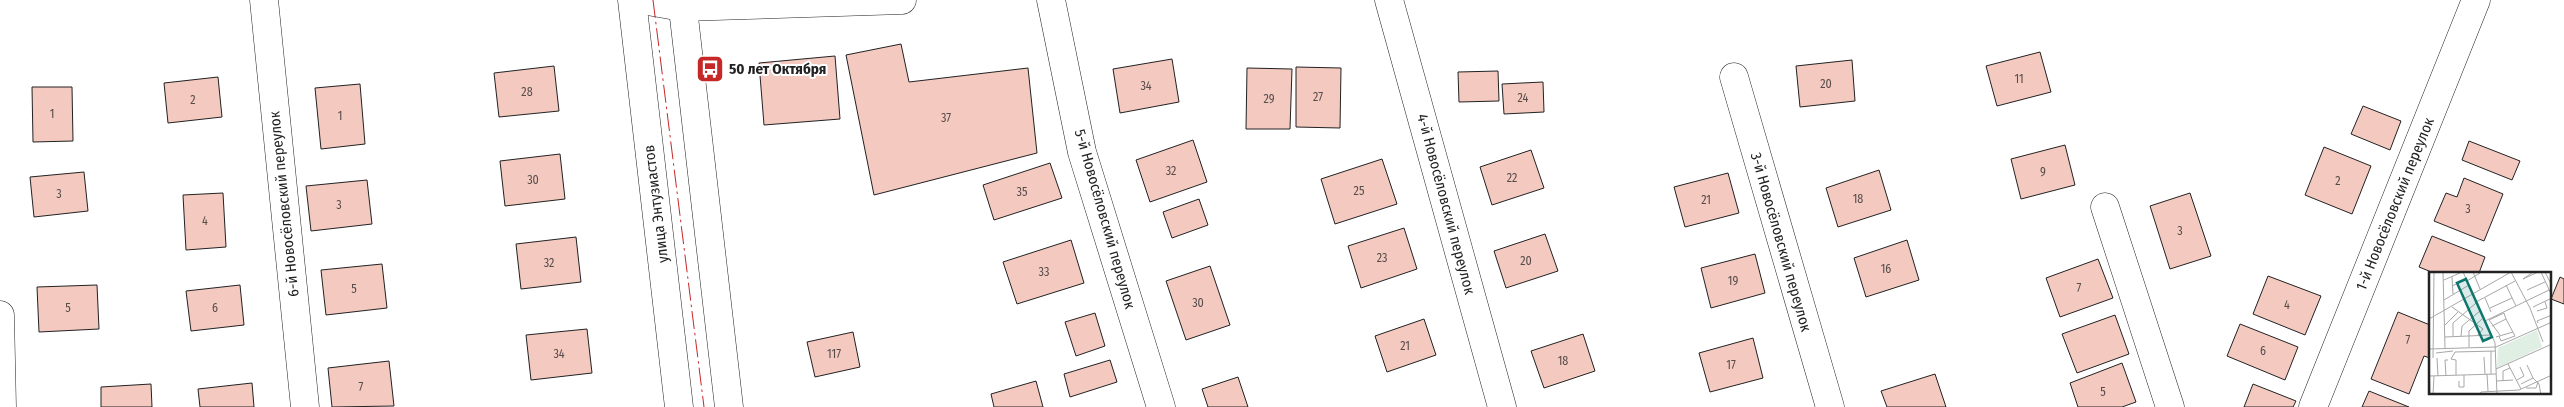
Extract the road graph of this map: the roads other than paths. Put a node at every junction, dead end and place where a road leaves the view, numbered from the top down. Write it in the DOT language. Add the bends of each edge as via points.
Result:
graph roads {
  1 [pos="264,0"];
  2 [pos="632,0"];
  3 [pos="642,0"];
  4 [pos="902,0"];
  5 [pos="1051,0"];
  6 [pos="1389,0"];
  7 [pos="2476,0"];
  8 [pos="682,4"];
  9 [pos="1734,77"];
  10 [pos="2105,207"];
  11 [pos="0,315"];
  12 [pos="2,407"];
  13 [pos="305,407"];
  14 [pos="679,407"];
  15 [pos="729,407"];
  16 [pos="1162,407"];
  17 [pos="1502,407"];
  18 [pos="1830,407"];
  19 [pos="2170,407"];
  20 [pos="2313,407"];
  1 -- 13 [label="street, 6-й Новосёловский переулок"];
  2 -- 14 [label="street, улица Энтузиастов"];
  3 -- 8 [label="street"];
  4 -- 8 [label="street"];
  5 -- 16 [label="street, 5-й Новосёловский переулок" via="1082,152"];
  6 -- 17 [label="street, 4-й Новосёловский переулок"];
  7 -- 20 [label="street, 1-й Новосёловский переулок"];
  8 -- 15 [label="street"];
  9 -- 18 [label="street, 3-й Новосёловский переулок"];
  10 -- 19 [label="street"];
  11 -- 12 [label="street"];
}
